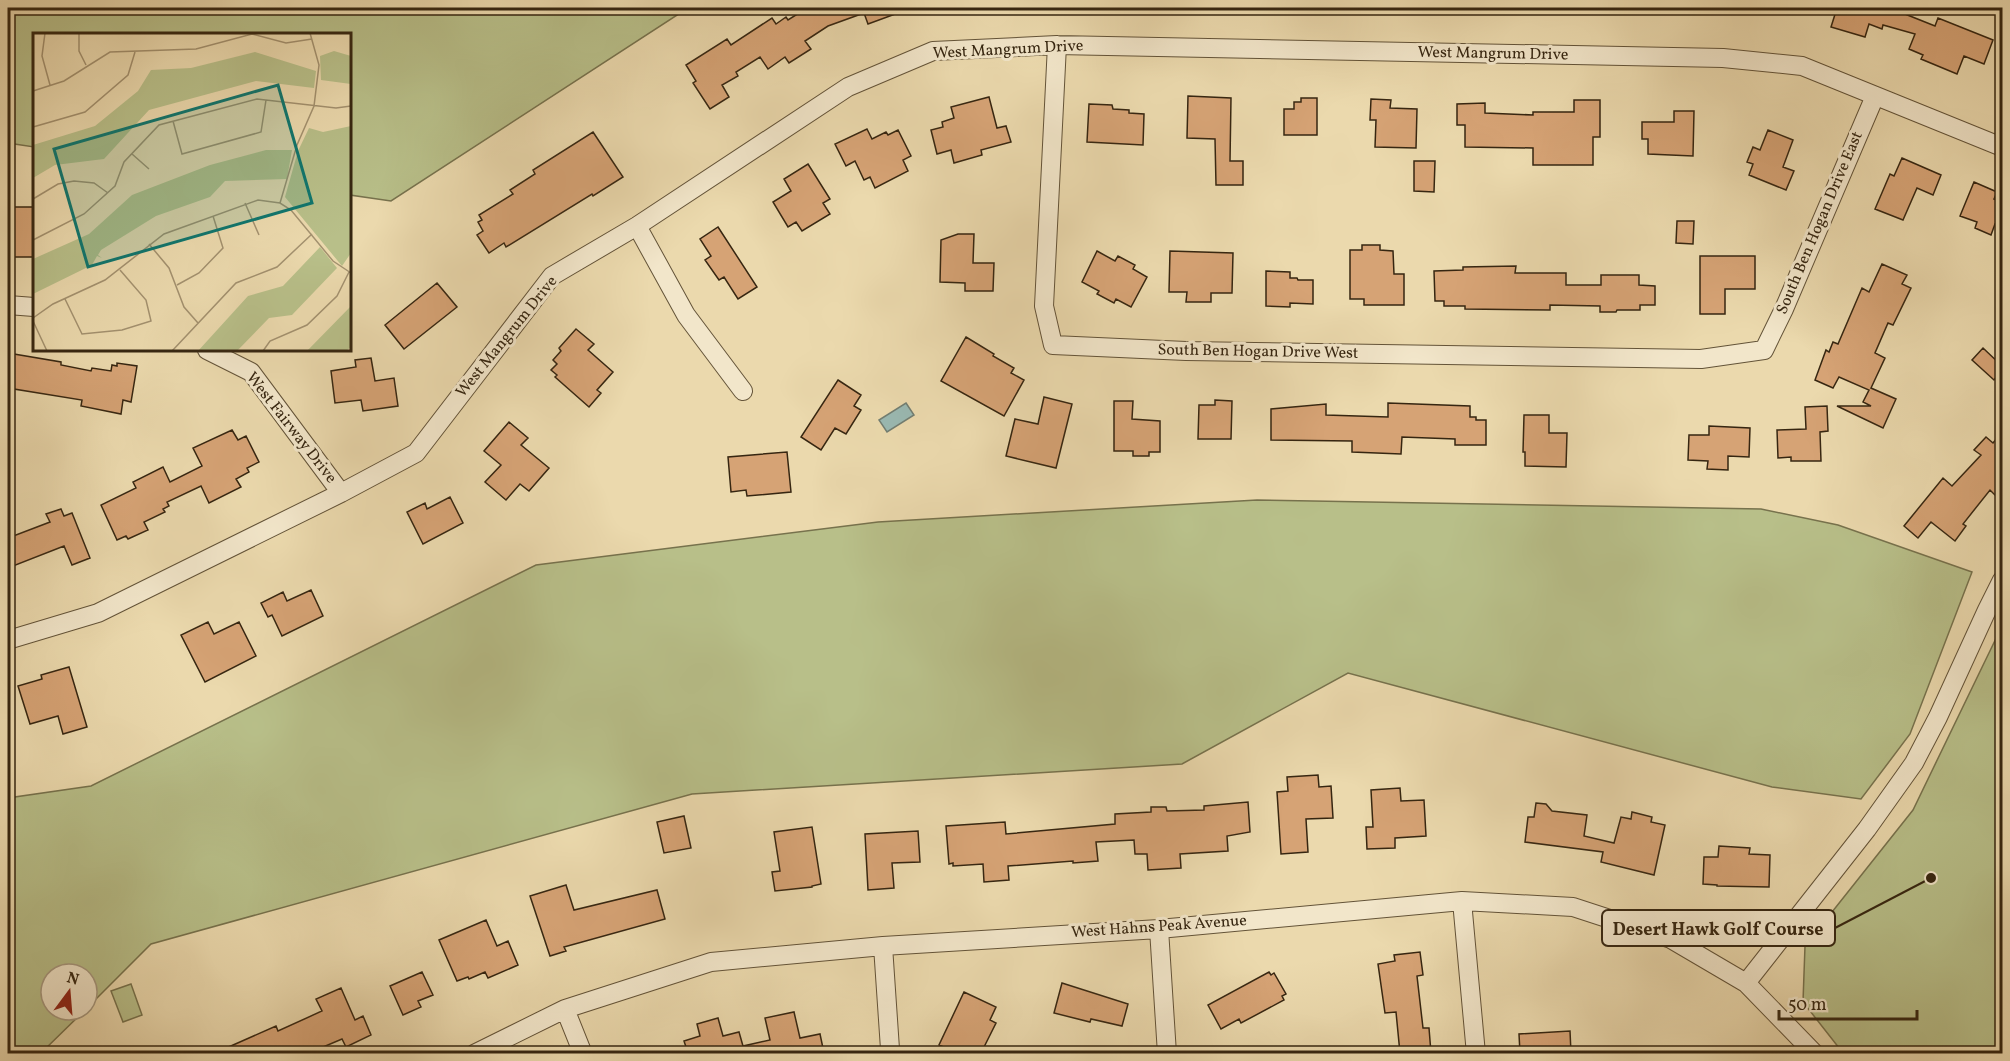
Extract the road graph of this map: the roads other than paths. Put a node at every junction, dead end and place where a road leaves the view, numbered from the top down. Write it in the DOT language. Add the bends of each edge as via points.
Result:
graph roads {
  1 [pos="1057,45"];
  2 [pos="1875,96"];
  3 [pos="2002,147"];
  4 [pos="637,226"];
  5 [pos="8,305"];
  6 [pos="33,307"];
  7 [pos="1764,350"];
  8 [pos="209,351"];
  9 [pos="743,391"];
  10 [pos="341,492"];
  11 [pos="2002,580"];
  12 [pos="8,640"];
  13 [pos="1462,901"];
  14 [pos="1159,928"];
  15 [pos="883,946"];
  16 [pos="1746,983"];
  17 [pos="565,1009"];
  18 [pos="890,1049"];
  19 [pos="474,1053"];
  20 [pos="583,1053"];
  21 [pos="1167,1053"];
  22 [pos="1476,1053"];
  23 [pos="1815,1053"];
  1 -- 2 [label="street, West Mangrum Drive" via="1723,58 1802,66"];
  1 -- 4 [label="street, West Mangrum Drive" via="933,51 848,87"];
  1 -- 7 [label="street, South Ben Hogan Drive West" via="1044,306 1053,345 1198,352 1701,359"];
  2 -- 3 [label="street, West Mangrum Drive"];
  2 -- 7 [label="street, South Ben Hogan Drive East"];
  4 -- 9 [label="street" via="686,315"];
  4 -- 10 [label="street, West Mangrum Drive" via="552,276 416,453"];
  5 -- 6 [label="street"];
  8 -- 10 [label="street, West Fairway Drive" via="251,372"];
  10 -- 12 [label="street, West Mangrum Drive" via="98,613"];
  11 -- 16 [label="street" via="1914,763"];
  13 -- 14 [label="street, West Hahns Peak Avenue"];
  13 -- 16 [label="street, West Hahns Peak Avenue" via="1573,907 1671,939"];
  13 -- 22 [label="street"];
  14 -- 15 [label="street, West Hahns Peak Avenue"];
  14 -- 21 [label="street"];
  15 -- 17 [label="street, West Hahns Peak Avenue" via="711,962"];
  15 -- 18 [label="street"];
  16 -- 23 [label="street, West Hahns Peak Avenue"];
  17 -- 19 [label="street, West Hahns Peak Avenue"];
  17 -- 20 [label="street"];
}
